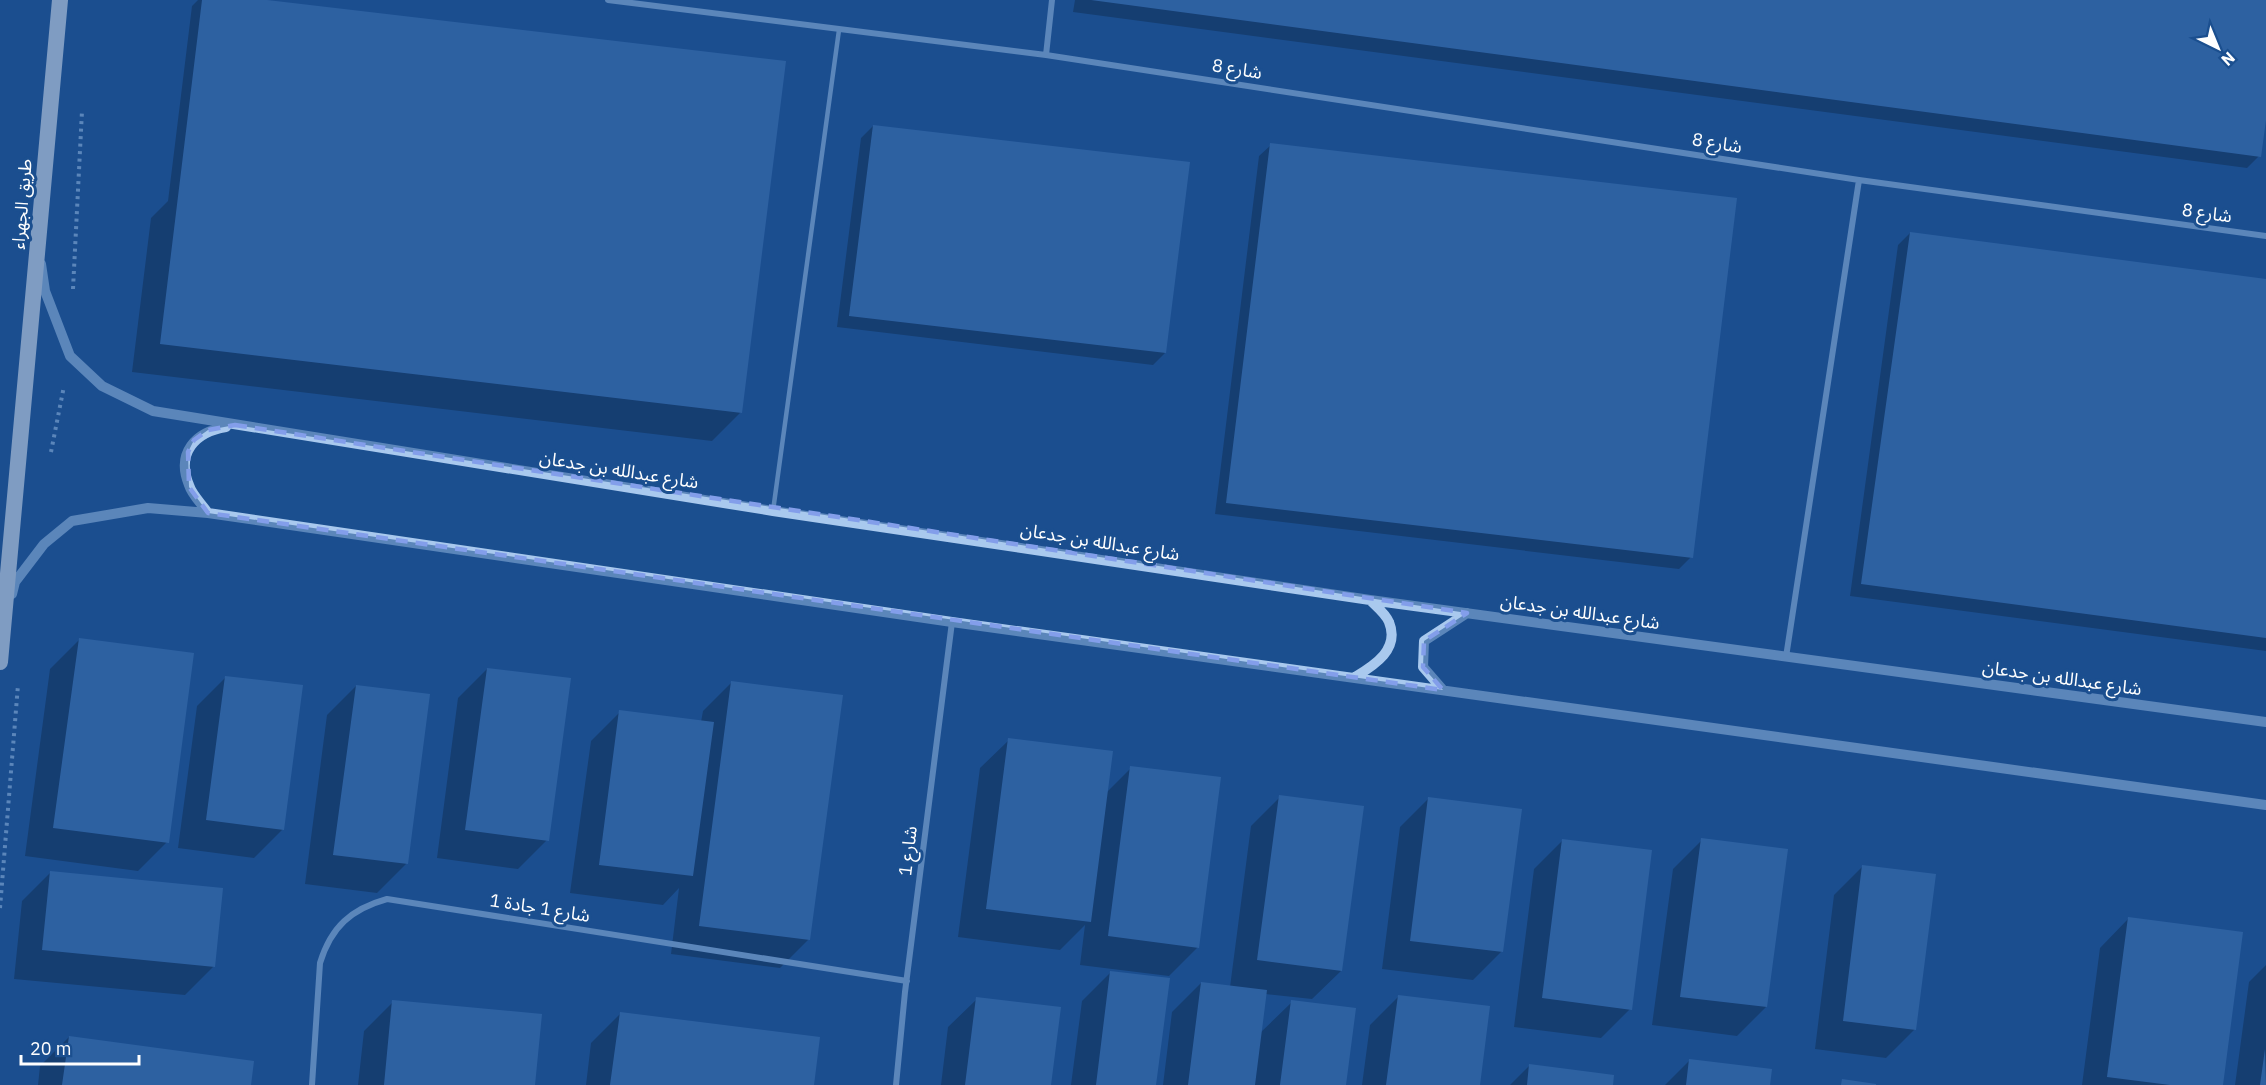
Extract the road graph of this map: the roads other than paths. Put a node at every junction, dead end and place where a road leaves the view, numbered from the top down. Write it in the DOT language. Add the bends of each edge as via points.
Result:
graph roads {
  1 [pos="60,0"];
  2 [pos="608,0"];
  3 [pos="1052,0"];
  4 [pos="839,30"];
  5 [pos="1046,54"];
  6 [pos="1859,180"];
  7 [pos="2266,236"];
  8 [pos="38,237"];
  9 [pos="235,425"];
  10 [pos="773,511"];
  11 [pos="208,513"];
  12 [pos="1370,600"];
  13 [pos="1467,613"];
  14 [pos="952,622"];
  15 [pos="3,626"];
  16 [pos="1786,657"];
  17 [pos="0,663"];
  18 [pos="1355,677"];
  19 [pos="1443,690"];
  20 [pos="2266,722"];
  21 [pos="2266,805"];
  22 [pos="907,981"];
  23 [pos="312,1085"];
  24 [pos="896,1085"];
  1 -- 8 [label="highway, طريق الجهراء"];
  2 -- 4 [label="street, شارع 8"];
  3 -- 5 [label="street"];
  4 -- 5 [label="street, شارع 8"];
  4 -- 10 [label="lane"];
  5 -- 6 [label="street, شارع 8"];
  6 -- 7 [label="street, شارع 8"];
  6 -- 16 [label="street"];
  8 -- 9 [label="street, شارع عبدالله بن جدعان" via="45,291 70,356 102,386 153,411"];
  8 -- 15 [label="highway, طريق الجهراء"];
  9 -- 10 [label="street, شارع عبدالله بن جدعان"];
  9 -- 11 [label="street" via="208,430 194,440 188,452 189,487"];
  10 -- 12 [label="street, شارع عبدالله بن جدعان"];
  11 -- 14 [label="street"];
  11 -- 15 [label="street" via="148,508 72,521 45,544 15,582"];
  12 -- 13 [label="street, شارع عبدالله بن جدعان"];
  12 -- 18 [label="street" via="1389,620 1393,638 1380,662"];
  13 -- 16 [label="street, شارع عبدالله بن جدعان"];
  13 -- 19 [label="street" via="1424,641 1423,667"];
  14 -- 18 [label="street"];
  14 -- 22 [label="street, شارع 1"];
  15 -- 17 [label="highway, طريق الجهراء"];
  16 -- 20 [label="street, شارع عبدالله بن جدعان"];
  18 -- 19 [label="street"];
  19 -- 21 [label="street"];
  22 -- 23 [label="street, شارع 1 جادة 1" via="387,898 350,914 326,945 320,963"];
  22 -- 24 [label="street, شارع 1"];
}
